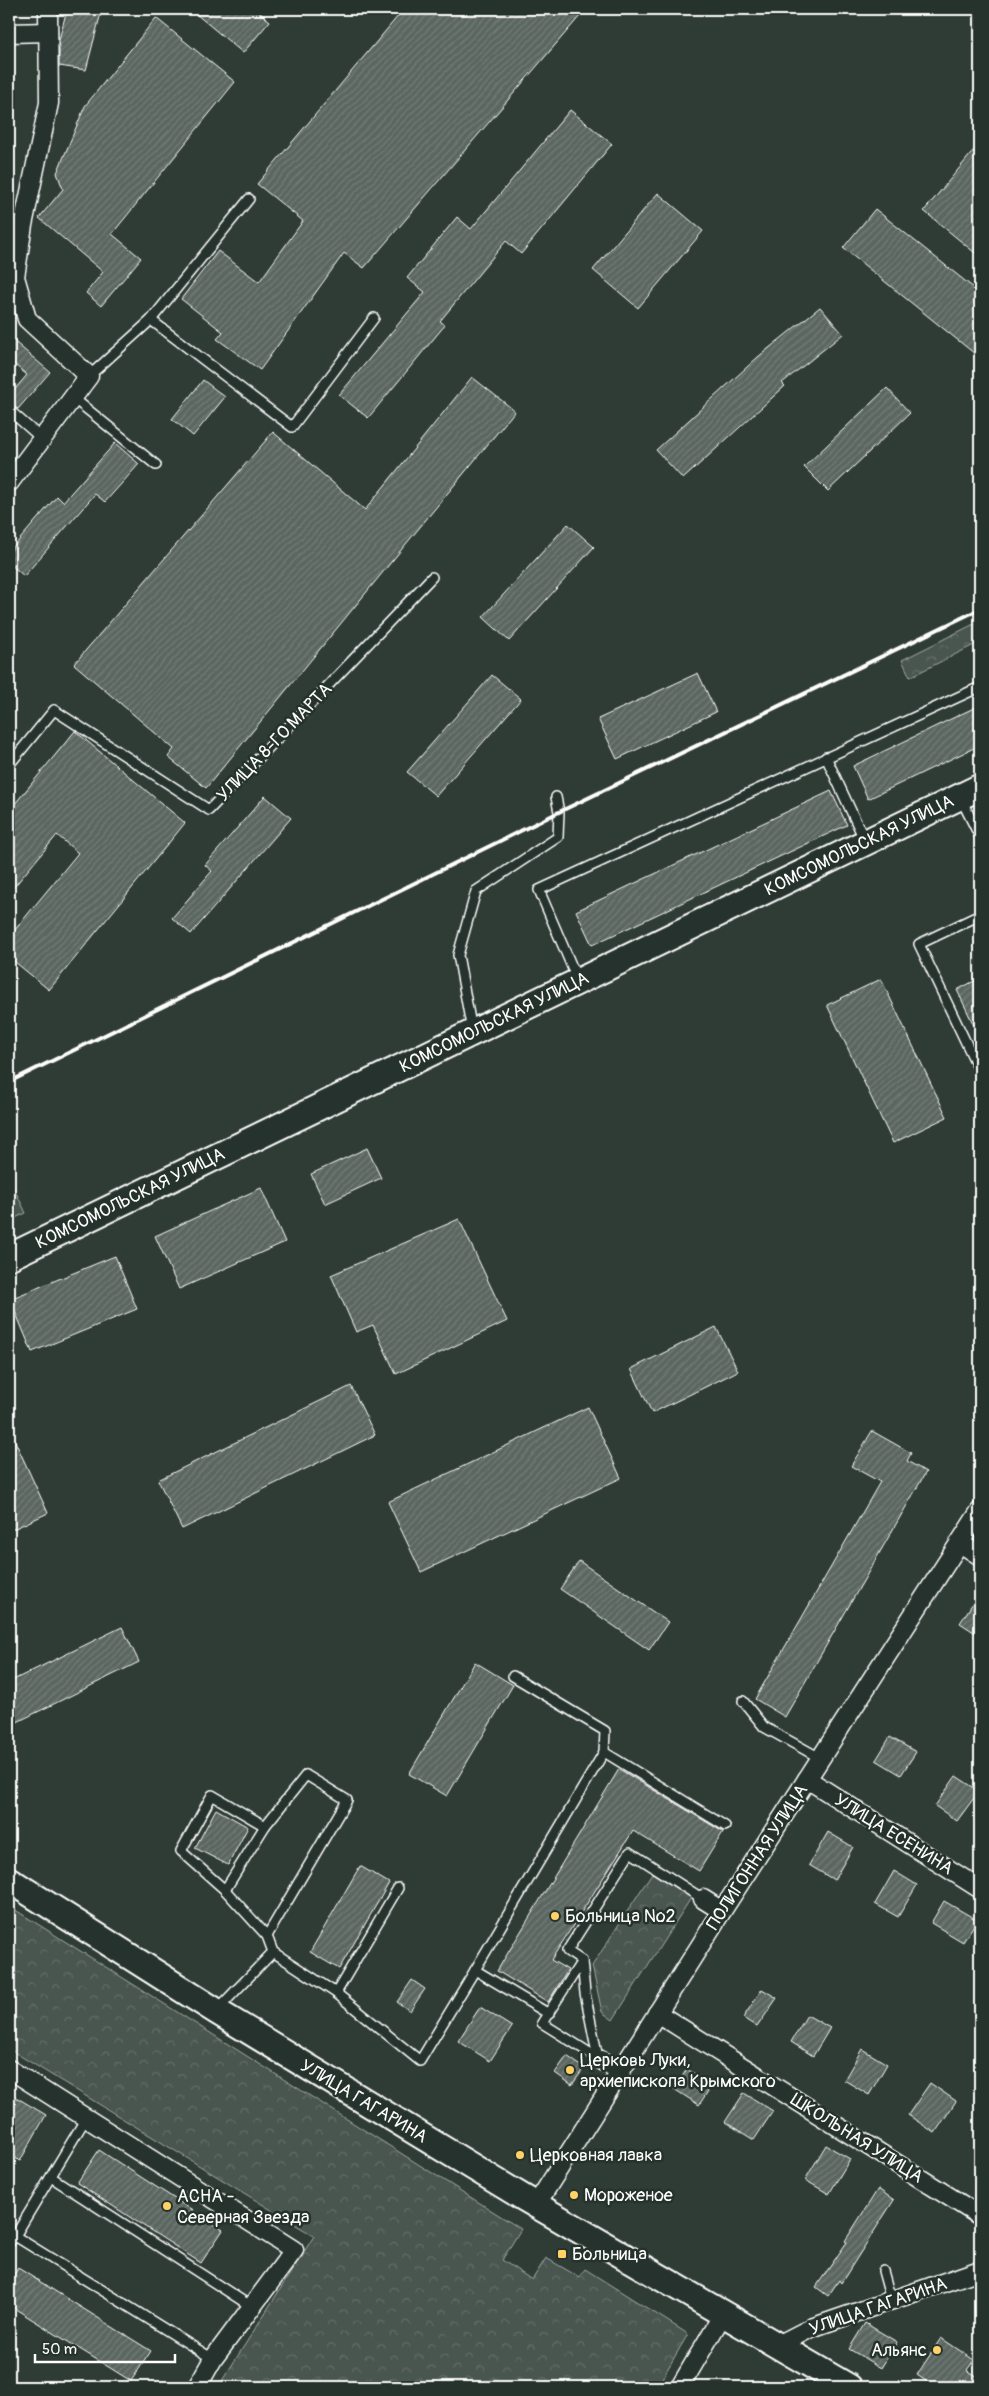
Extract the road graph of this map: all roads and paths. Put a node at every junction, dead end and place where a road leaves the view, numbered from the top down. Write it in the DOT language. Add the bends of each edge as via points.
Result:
graph roads {
  1 [pos="48,9"];
  2 [pos="48,32"];
  3 [pos="9,33"];
  4 [pos="249,199"];
  5 [pos="12,282"];
  6 [pos="374,318"];
  7 [pos="151,320"];
  8 [pos="89,376"];
  9 [pos="72,396"];
  10 [pos="9,410"];
  11 [pos="41,438"];
  12 [pos="156,465"];
  13 [pos="9,483"];
  14 [pos="432,577"];
  15 [pos="980,687"];
  16 [pos="826,757"];
  17 [pos="9,764"];
  18 [pos="970,792"];
  19 [pos="556,797"];
  20 [pos="980,837"];
  21 [pos="866,842"];
  22 [pos="980,916"];
  23 [pos="578,981"];
  24 [pos="472,1032"];
  25 [pos="980,1072"];
  26 [pos="9,1257"];
  27 [pos="980,1511"];
  28 [pos="960,1543"];
  29 [pos="980,1556"];
  30 [pos="513,1676"];
  31 [pos="743,1701"];
  32 [pos="604,1752"];
  33 [pos="820,1758"];
  34 [pos="807,1779"];
  35 [pos="265,1826"];
  36 [pos="725,1826"];
  37 [pos="9,1880"];
  38 [pos="398,1888"];
  39 [pos="980,1889"];
  40 [pos="225,1890"];
  41 [pos="703,1899"];
  42 [pos="722,1911"];
  43 [pos="267,1936"];
  44 [pos="273,1952"];
  45 [pos="582,1961"];
  46 [pos="474,1970"];
  47 [pos="336,1993"];
  48 [pos="216,2011"];
  49 [pos="657,2013"];
  50 [pos="548,2014"];
  51 [pos="599,2059"];
  52 [pos="9,2069"];
  53 [pos="621,2071"];
  54 [pos="86,2118"];
  55 [pos="51,2177"];
  56 [pos="536,2205"];
  57 [pos="980,2216"];
  58 [pos="12,2240"];
  59 [pos="980,2270"];
  60 [pos="883,2271"];
  61 [pos="892,2300"];
  62 [pos="252,2307"];
  63 [pos="723,2314"];
  64 [pos="778,2345"];
  65 [pos="213,2359"];
  66 [pos="197,2387"];
  67 [pos="680,2387"];
  68 [pos="849,2387"];
  1 -- 2 [label="street"];
  2 -- 3 [label="street"];
  2 -- 5 [label="street" via="49,103"];
  4 -- 7 [label="lane"];
  5 -- 8 [label="street" via="27,319"];
  6 -- 7 [label="lane" via="292,427"];
  7 -- 8 [label="lane"];
  8 -- 9 [label="street"];
  9 -- 11 [label="street"];
  9 -- 12 [label="lane"];
  10 -- 11 [label="lane"];
  11 -- 13 [label="street"];
  14 -- 17 [label="lane, УЛИЦА 8-ГО МАРТА" via="209,810 54,710"];
  15 -- 16 [label="lane"];
  16 -- 21 [label="lane"];
  16 -- 23 [label="lane" via="539,890"];
  18 -- 20 [label="lane"];
  18 -- 21 [label="street, КОМСОМОЛЬСКАЯ УЛИЦА"];
  19 -- 24 [label="lane" via="558,837 476,892 458,955"];
  21 -- 23 [label="street, КОМСОМОЛЬСКАЯ УЛИЦА"];
  22 -- 25 [label="lane" via="920,944"];
  23 -- 24 [label="street, КОМСОМОЛЬСКАЯ УЛИЦА"];
  24 -- 26 [label="street, КОМСОМОЛЬСКАЯ УЛИЦА"];
  27 -- 28 [label="street, ПОЛИГОННАЯ УЛИЦА"];
  28 -- 29 [label="street"];
  28 -- 33 [label="street, ПОЛИГОННАЯ УЛИЦА"];
  30 -- 32 [label="lane" via="605,1731"];
  31 -- 33 [label="lane" via="764,1727"];
  32 -- 36 [label="lane"];
  32 -- 46 [label="lane"];
  33 -- 34 [label="street, ПОЛИГОННАЯ УЛИЦА"];
  34 -- 39 [label="street, УЛИЦА ЕСЕНИНА"];
  34 -- 42 [label="street, ПОЛИГОННАЯ УЛИЦА"];
  35 -- 40 [label="lane"];
  35 -- 40 [label="lane" via="212,1795 181,1851"];
  35 -- 43 [label="lane" via="306,1775 347,1800"];
  37 -- 48 [label="street, УЛИЦА ГАГАРИНА"];
  38 -- 47 [label="lane"];
  40 -- 43 [label="lane"];
  41 -- 42 [label="street"];
  41 -- 45 [label="lane" via="630,1852 567,1951"];
  42 -- 49 [label="street, ПОЛИГОННАЯ УЛИЦА"];
  43 -- 44 [label="lane"];
  44 -- 47 [label="lane"];
  44 -- 48 [label="lane"];
  45 -- 50 [label="lane"];
  45 -- 51 [label="lane" via="585,1993"];
  46 -- 47 [label="lane" via="420,2061"];
  46 -- 50 [label="lane"];
  48 -- 56 [label="street, УЛИЦА ГАГАРИНА"];
  49 -- 53 [label="street, ПОЛИГОННАЯ УЛИЦА"];
  49 -- 57 [label="street, ШКОЛЬНАЯ УЛИЦА"];
  50 -- 51 [label="lane" via="542,2023"];
  51 -- 53 [label="street"];
  52 -- 54 [label="street"];
  53 -- 56 [label="street, ПОЛИГОННАЯ УЛИЦА"];
  54 -- 55 [label="lane"];
  54 -- 62 [label="street" via="294,2250"];
  55 -- 58 [label="lane"];
  55 -- 62 [label="lane"];
  56 -- 63 [label="street, УЛИЦА ГАГАРИНА"];
  58 -- 65 [label="lane"];
  59 -- 61 [label="street, УЛИЦА ГАГАРИНА"];
  60 -- 61 [label="lane"];
  61 -- 64 [label="street, УЛИЦА ГАГАРИНА" via="811,2328"];
  62 -- 65 [label="street"];
  63 -- 64 [label="street, УЛИЦА ГАГАРИНА"];
  63 -- 67 [label="street"];
  64 -- 68 [label="street, УЛИЦА ГАГАРИНА"];
  65 -- 66 [label="street"];
}
